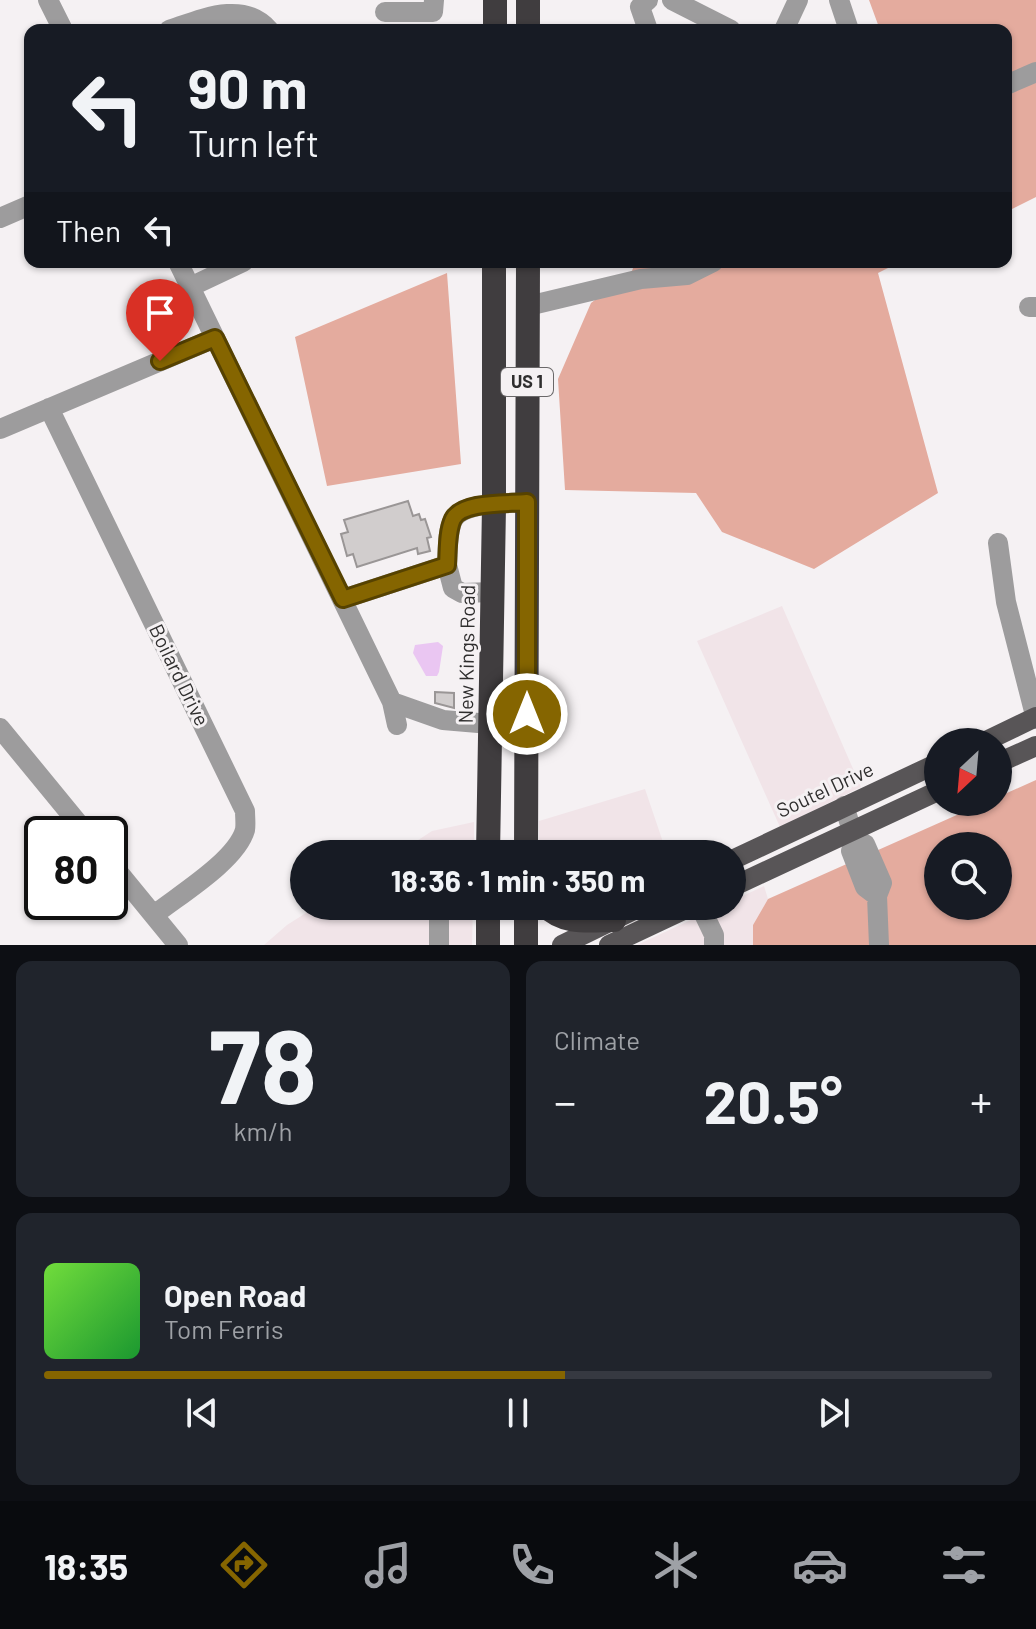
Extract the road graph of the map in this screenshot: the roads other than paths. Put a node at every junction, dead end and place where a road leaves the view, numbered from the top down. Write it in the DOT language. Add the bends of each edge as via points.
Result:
graph roads {
  1 [pos="48,0"];
  2 [pos="434,0"];
  3 [pos="495,0"];
  4 [pos="528,0"];
  5 [pos="647,0"];
  6 [pos="672,0"];
  7 [pos="798,0"];
  8 [pos="839,0"];
  9 [pos="385,12"];
  10 [pos="60,24"];
  11 [pos="188,24"];
  12 [pos="263,24"];
  13 [pos="495,24"];
  14 [pos="528,24"];
  15 [pos="646,24"];
  16 [pos="719,24"];
  17 [pos="787,24"];
  18 [pos="847,24"];
  19 [pos="1036,72"];
  20 [pos="1012,82"];
  21 [pos="24,208"];
  22 [pos="0,218"];
  23 [pos="181,268"];
  24 [pos="230,268"];
  25 [pos="494,268"];
  26 [pos="528,268"];
  27 [pos="701,268"];
  28 [pos="190,287"];
  29 [pos="528,306"];
  30 [pos="215,338"];
  31 [pos="49,408"];
  32 [pos="0,429"];
  33 [pos="527,502"];
  34 [pos="494,506"];
  35 [pos="998,543"];
  36 [pos="447,565"];
  37 [pos="493,592"];
  38 [pos="343,599"];
  39 [pos="392,702"];
  40 [pos="1036,718"];
  41 [pos="490,724"];
  42 [pos="397,725"];
  43 [pos="0,728"];
  44 [pos="1012,729"];
  45 [pos="1036,746"];
  46 [pos="1012,757"];
  47 [pos="924,769"];
  48 [pos="924,798"];
  49 [pos="844,806"];
  50 [pos="72,816"];
  51 [pos="853,836"];
  52 [pos="486,840"];
  53 [pos="526,840"];
  54 [pos="746,853"];
  55 [pos="746,881"];
  56 [pos="128,884"];
  57 [pos="154,915"];
  58 [pos="439,920"];
  59 [pos="488,920"];
  60 [pos="526,920"];
  61 [pos="614,920"];
  62 [pos="662,920"];
  63 [pos="707,920"];
  64 [pos="178,945"];
  65 [pos="439,945"];
  66 [pos="488,945"];
  67 [pos="526,945"];
  68 [pos="562,945"];
  69 [pos="609,945"];
  70 [pos="714,945"];
  71 [pos="879,945"];
  1 -- 10 [label="street"];
  2 -- 9 [label="street" via="433,12"];
  3 -- 13 [label="highway"];
  4 -- 14 [label="highway"];
  5 -- 15 [label="street" via="640,7"];
  6 -- 16 [label="street"];
  7 -- 17 [label="street"];
  8 -- 18 [label="street"];
  11 -- 12 [label="street" via="240,11"];
  19 -- 20 [label="street"];
  21 -- 22 [label="street"];
  23 -- 28 [label="street"];
  24 -- 28 [label="street"];
  25 -- 34 [label="highway, New Kings Road / US 1"];
  26 -- 29 [label="highway, US 1"];
  27 -- 29 [label="street"];
  28 -- 30 [label="street"];
  29 -- 33 [label="highway, US 1"];
  30 -- 31 [label="street"];
  30 -- 38 [label="street"];
  31 -- 32 [label="street"];
  31 -- 57 [label="street, Boilard Drive" via="245,811 238,846"];
  33 -- 34 [label="street"];
  33 -- 53 [label="highway, US 1"];
  34 -- 36 [label="street" via="458,512 451,522"];
  34 -- 37 [label="highway, New Kings Road / US 1"];
  35 -- 40 [label="street" via="1006,602"];
  36 -- 37 [label="street" via="453,588 462,593"];
  36 -- 38 [label="street"];
  37 -- 41 [label="highway, New Kings Road / US 1"];
  38 -- 39 [label="street"];
  39 -- 41 [label="street" via="443,720"];
  39 -- 42 [label="street"];
  40 -- 44 [label="main road"];
  41 -- 52 [label="highway, New Kings Road / US 1"];
  43 -- 50 [label="street"];
  45 -- 46 [label="main road"];
  47 -- 49 [label="main road, Soutel Drive"];
  48 -- 51 [label="main road"];
  49 -- 51 [label="street"];
  49 -- 54 [label="main road, Soutel Drive"];
  51 -- 55 [label="main road"];
  51 -- 71 [label="street" via="865,844 882,883 877,896"];
  56 -- 57 [label="street"];
  57 -- 64 [label="street"];
  58 -- 65 [label="street"];
  59 -- 66 [label="highway"];
  60 -- 67 [label="highway"];
  61 -- 68 [label="main road"];
  62 -- 69 [label="main road"];
  63 -- 70 [label="street"];
}
